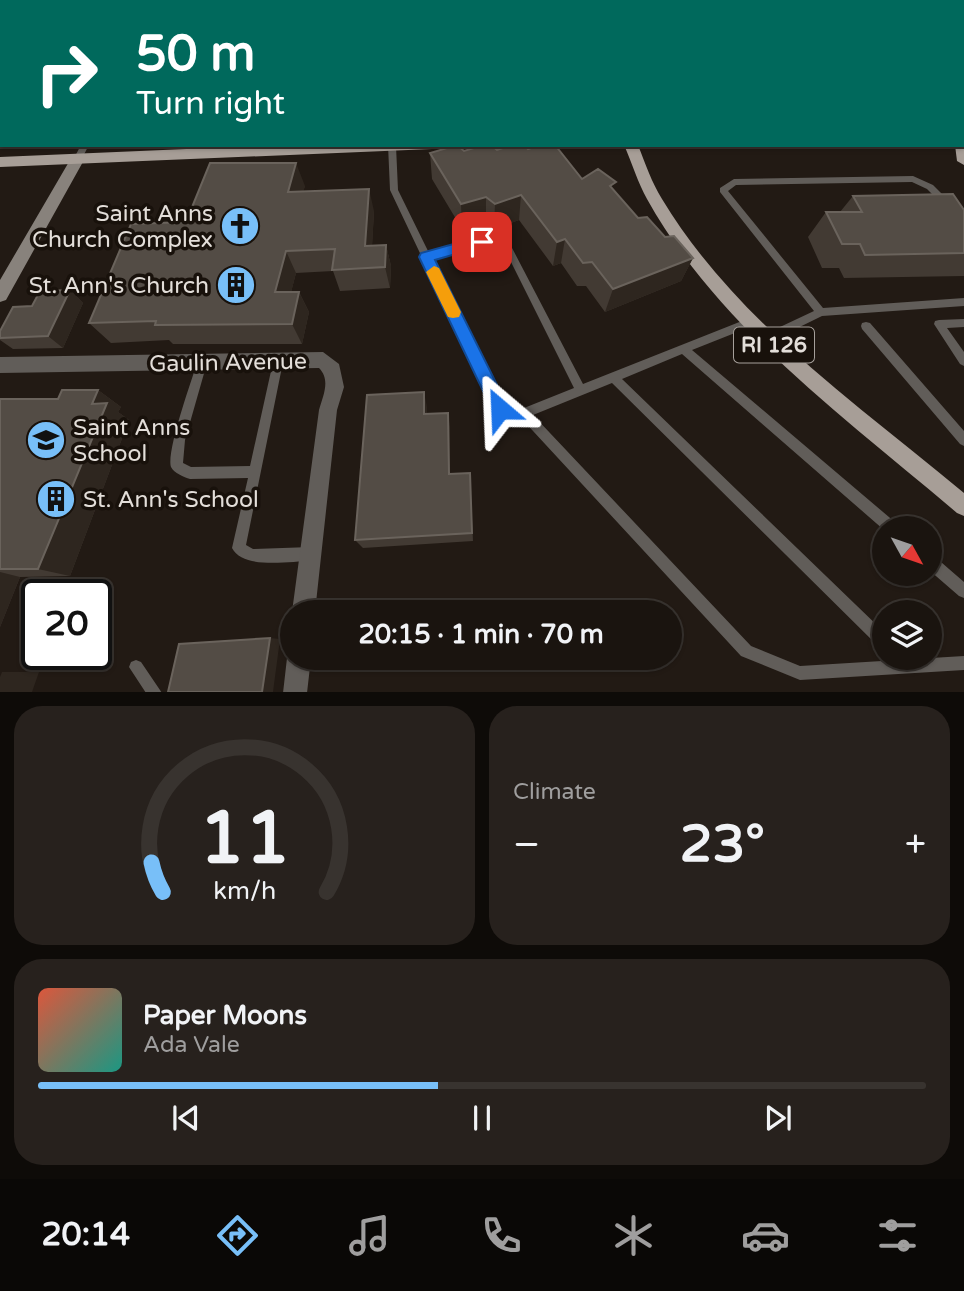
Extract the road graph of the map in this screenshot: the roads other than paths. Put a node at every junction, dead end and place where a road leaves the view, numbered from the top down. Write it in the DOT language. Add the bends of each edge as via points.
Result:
graph roads {
  1 [pos="84,147"];
  2 [pos="291,147"];
  3 [pos="392,147"];
  4 [pos="632,147"];
  5 [pos="237,148"];
  6 [pos="77,160"];
  7 [pos="0,162"];
  8 [pos="950,209"];
  9 [pos="426,257"];
  10 [pos="5,277"];
  11 [pos="0,295"];
  12 [pos="964,302"];
  13 [pos="821,312"];
  14 [pos="751,321"];
  15 [pos="964,323"];
  16 [pos="866,327"];
  17 [pos="767,338"];
  18 [pos="684,350"];
  19 [pos="964,361"];
  20 [pos="278,362"];
  21 [pos="202,363"];
  22 [pos="0,365"];
  23 [pos="613,377"];
  24 [pos="581,391"];
  25 [pos="524,413"];
  26 [pos="964,440"];
  27 [pos="255,472"];
  28 [pos="963,504"];
  29 [pos="877,516"];
  30 [pos="311,554"];
  31 [pos="942,572"];
  32 [pos="964,591"];
  33 [pos="305,600"];
  34 [pos="872,630"];
  35 [pos="942,663"];
  36 [pos="964,663"];
  37 [pos="872,665"];
  38 [pos="136,667"];
  39 [pos="298,670"];
  40 [pos="155,692"];
  41 [pos="295,692"];
  1 -- 6 [label="lane"];
  2 -- 5 [label="main road"];
  3 -- 9 [label="lane" via="394,190"];
  4 -- 14 [label="main road, RI 126" via="653,197 675,232"];
  5 -- 6 [label="main road"];
  6 -- 7 [label="main road"];
  6 -- 10 [label="street"];
  8 -- 13 [label="lane" via="930,187 913,179 734,182 723,190"];
  9 -- 24 [label="lane" via="482,242 508,248"];
  9 -- 25 [label="lane" via="500,409"];
  10 -- 11 [label="street"];
  12 -- 13 [label="lane"];
  13 -- 17 [label="lane"];
  14 -- 17 [label="main road, RI 126"];
  14 -- 18 [label="lane"];
  15 -- 19 [label="lane" via="939,324"];
  16 -- 26 [label="lane"];
  17 -- 28 [label="main road, RI 126"];
  18 -- 23 [label="lane"];
  18 -- 29 [label="lane"];
  20 -- 21 [label="street, Gaulin Avenue"];
  20 -- 27 [label="lane"];
  20 -- 30 [label="street, Gaulin Avenue" via="323,360 333,370 335,387 328,410"];
  21 -- 22 [label="street, Gaulin Avenue"];
  21 -- 27 [label="lane" via="179,440 177,466 190,473"];
  23 -- 24 [label="lane"];
  23 -- 34 [label="lane"];
  24 -- 25 [label="lane"];
  25 -- 37 [label="lane" via="746,651 800,673"];
  27 -- 30 [label="lane" via="239,548 253,556"];
  30 -- 33 [label="street, Gaulin Avenue"];
  31 -- 32 [label="lane"];
  35 -- 36 [label="lane"];
  38 -- 40 [label="lane"];
  39 -- 41 [label="street"];
}
